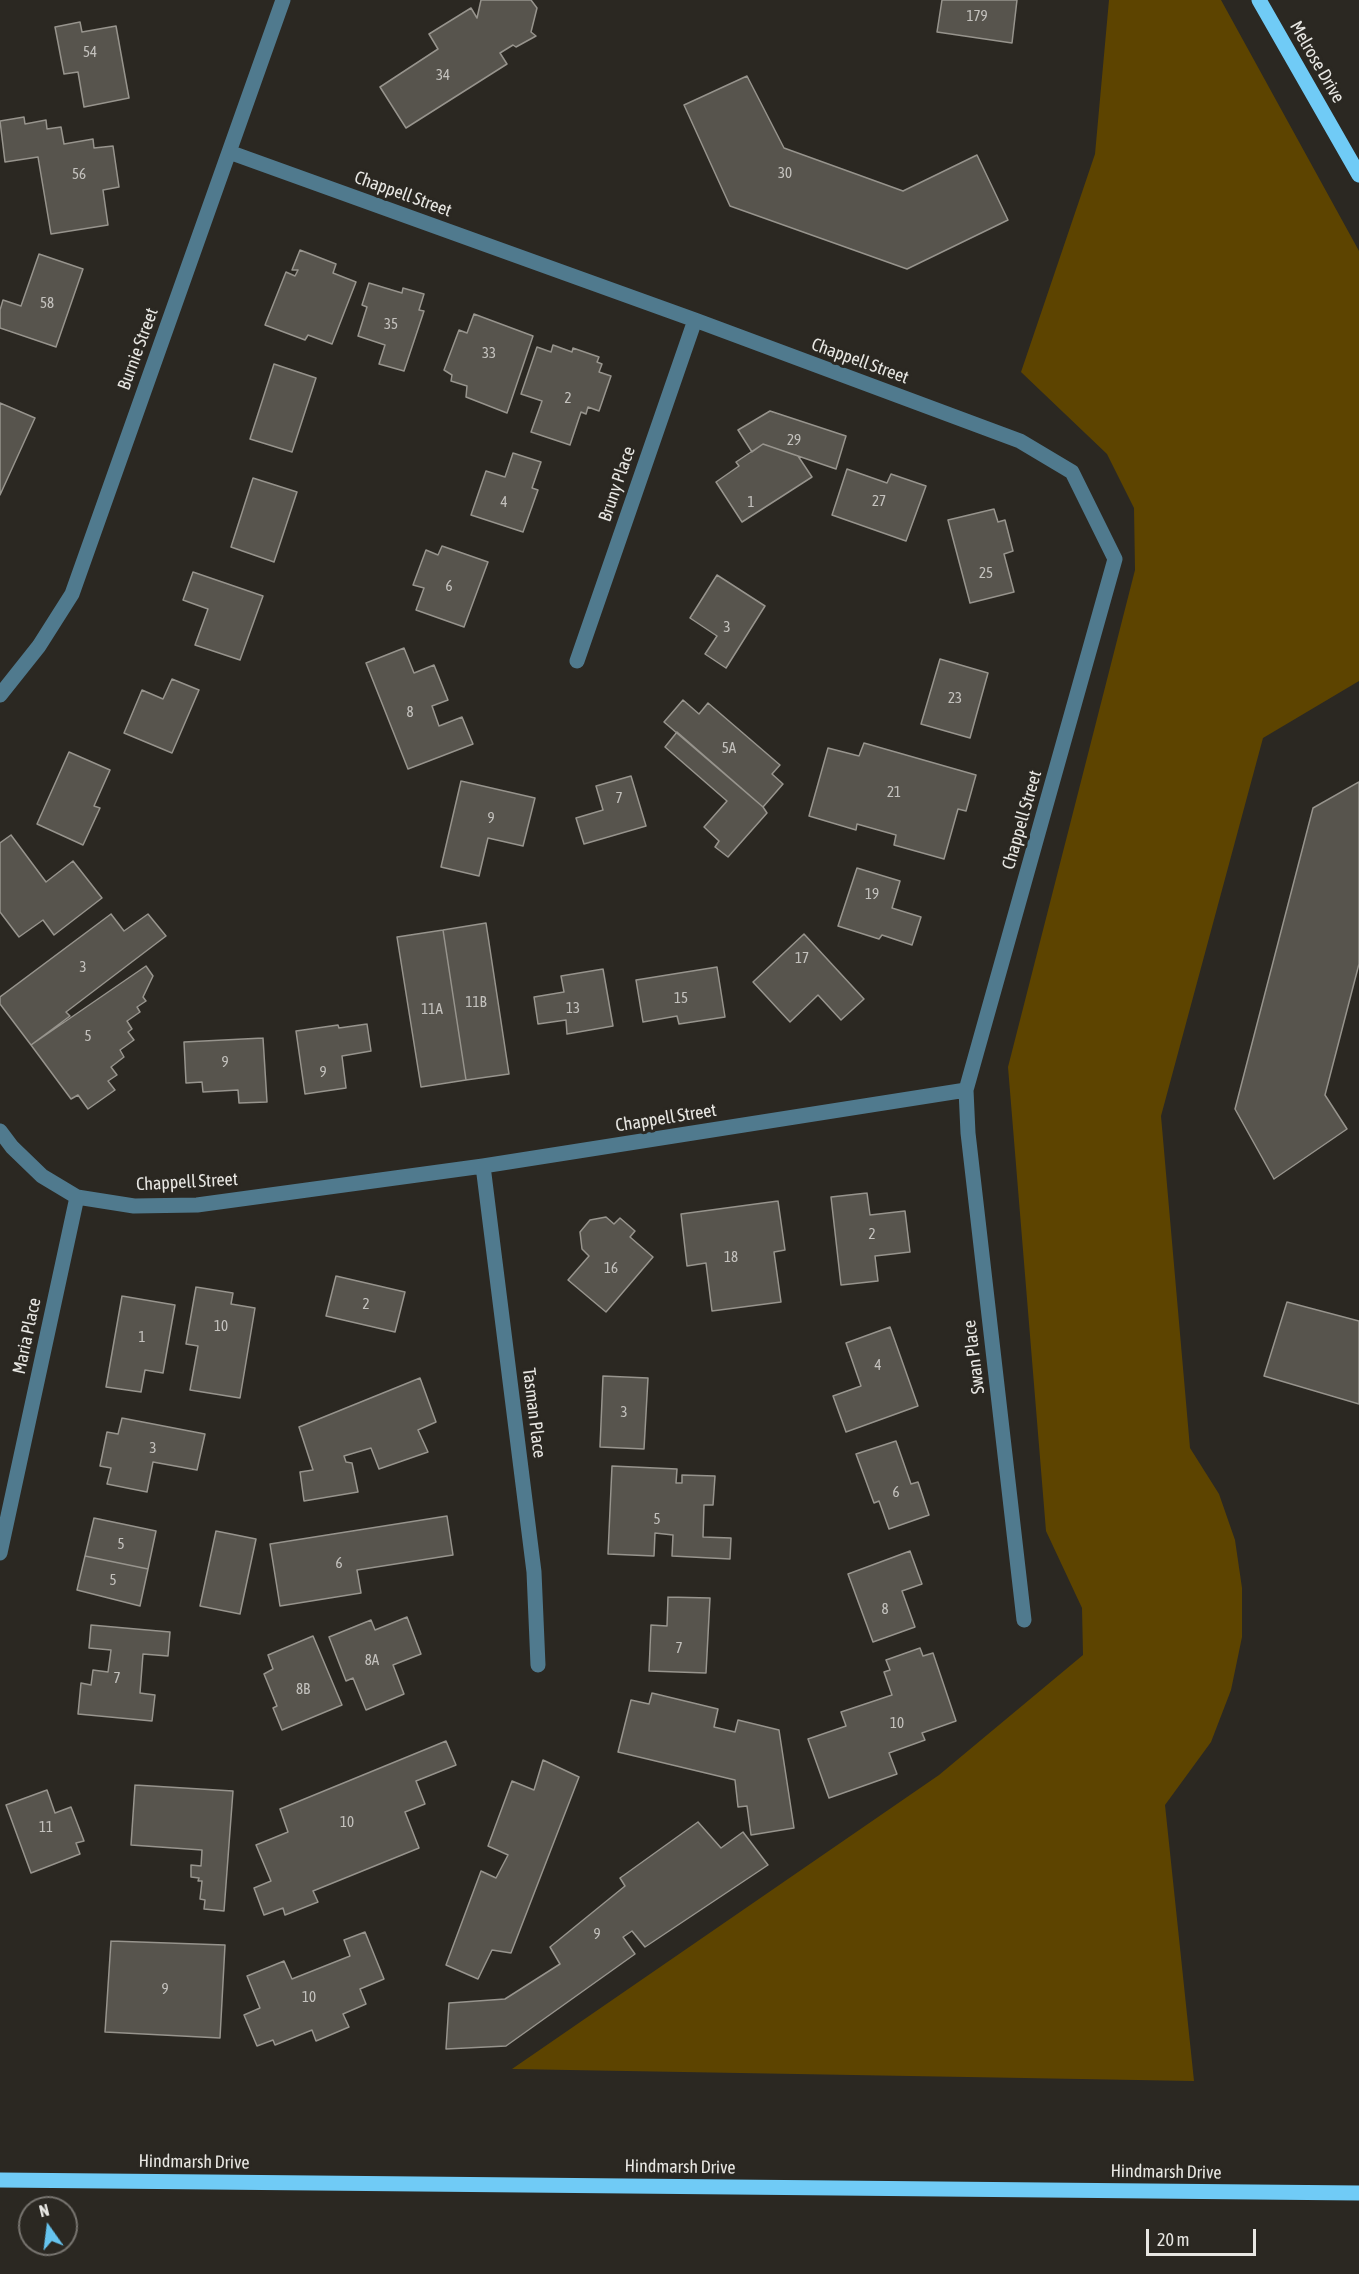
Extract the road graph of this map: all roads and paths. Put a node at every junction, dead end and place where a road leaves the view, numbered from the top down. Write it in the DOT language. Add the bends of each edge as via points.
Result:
graph roads {
  1 [pos="284,0"];
  2 [pos="1259,0"];
  3 [pos="229,152"];
  4 [pos="1359,175"];
  5 [pos="695,320"];
  6 [pos="577,661"];
  7 [pos="0,693"];
  8 [pos="966,1090"];
  9 [pos="0,1131"];
  10 [pos="483,1166"];
  11 [pos="77,1197"];
  12 [pos="0,1553"];
  13 [pos="1024,1620"];
  14 [pos="538,1665"];
  15 [pos="0,2180"];
  16 [pos="1359,2193"];
  1 -- 3 [label="street, Burnie Street"];
  2 -- 4 [label="main road, Melrose Drive"];
  3 -- 5 [label="street, Chappell Street"];
  3 -- 7 [label="street, Burnie Street" via="72,594 39,646"];
  5 -- 6 [label="street, Bruny Place"];
  5 -- 8 [label="street, Chappell Street" via="1020,441 1072,472 1115,559"];
  8 -- 10 [label="street, Chappell Street"];
  8 -- 13 [label="street, Swan Place"];
  9 -- 11 [label="street, Chappell Street" via="42,1176"];
  10 -- 11 [label="street, Chappell Street" via="197,1205 134,1206"];
  10 -- 14 [label="street, Tasman Place" via="534,1572"];
  11 -- 12 [label="street, Maria Place"];
  15 -- 16 [label="main road, Hindmarsh Drive"];
}
